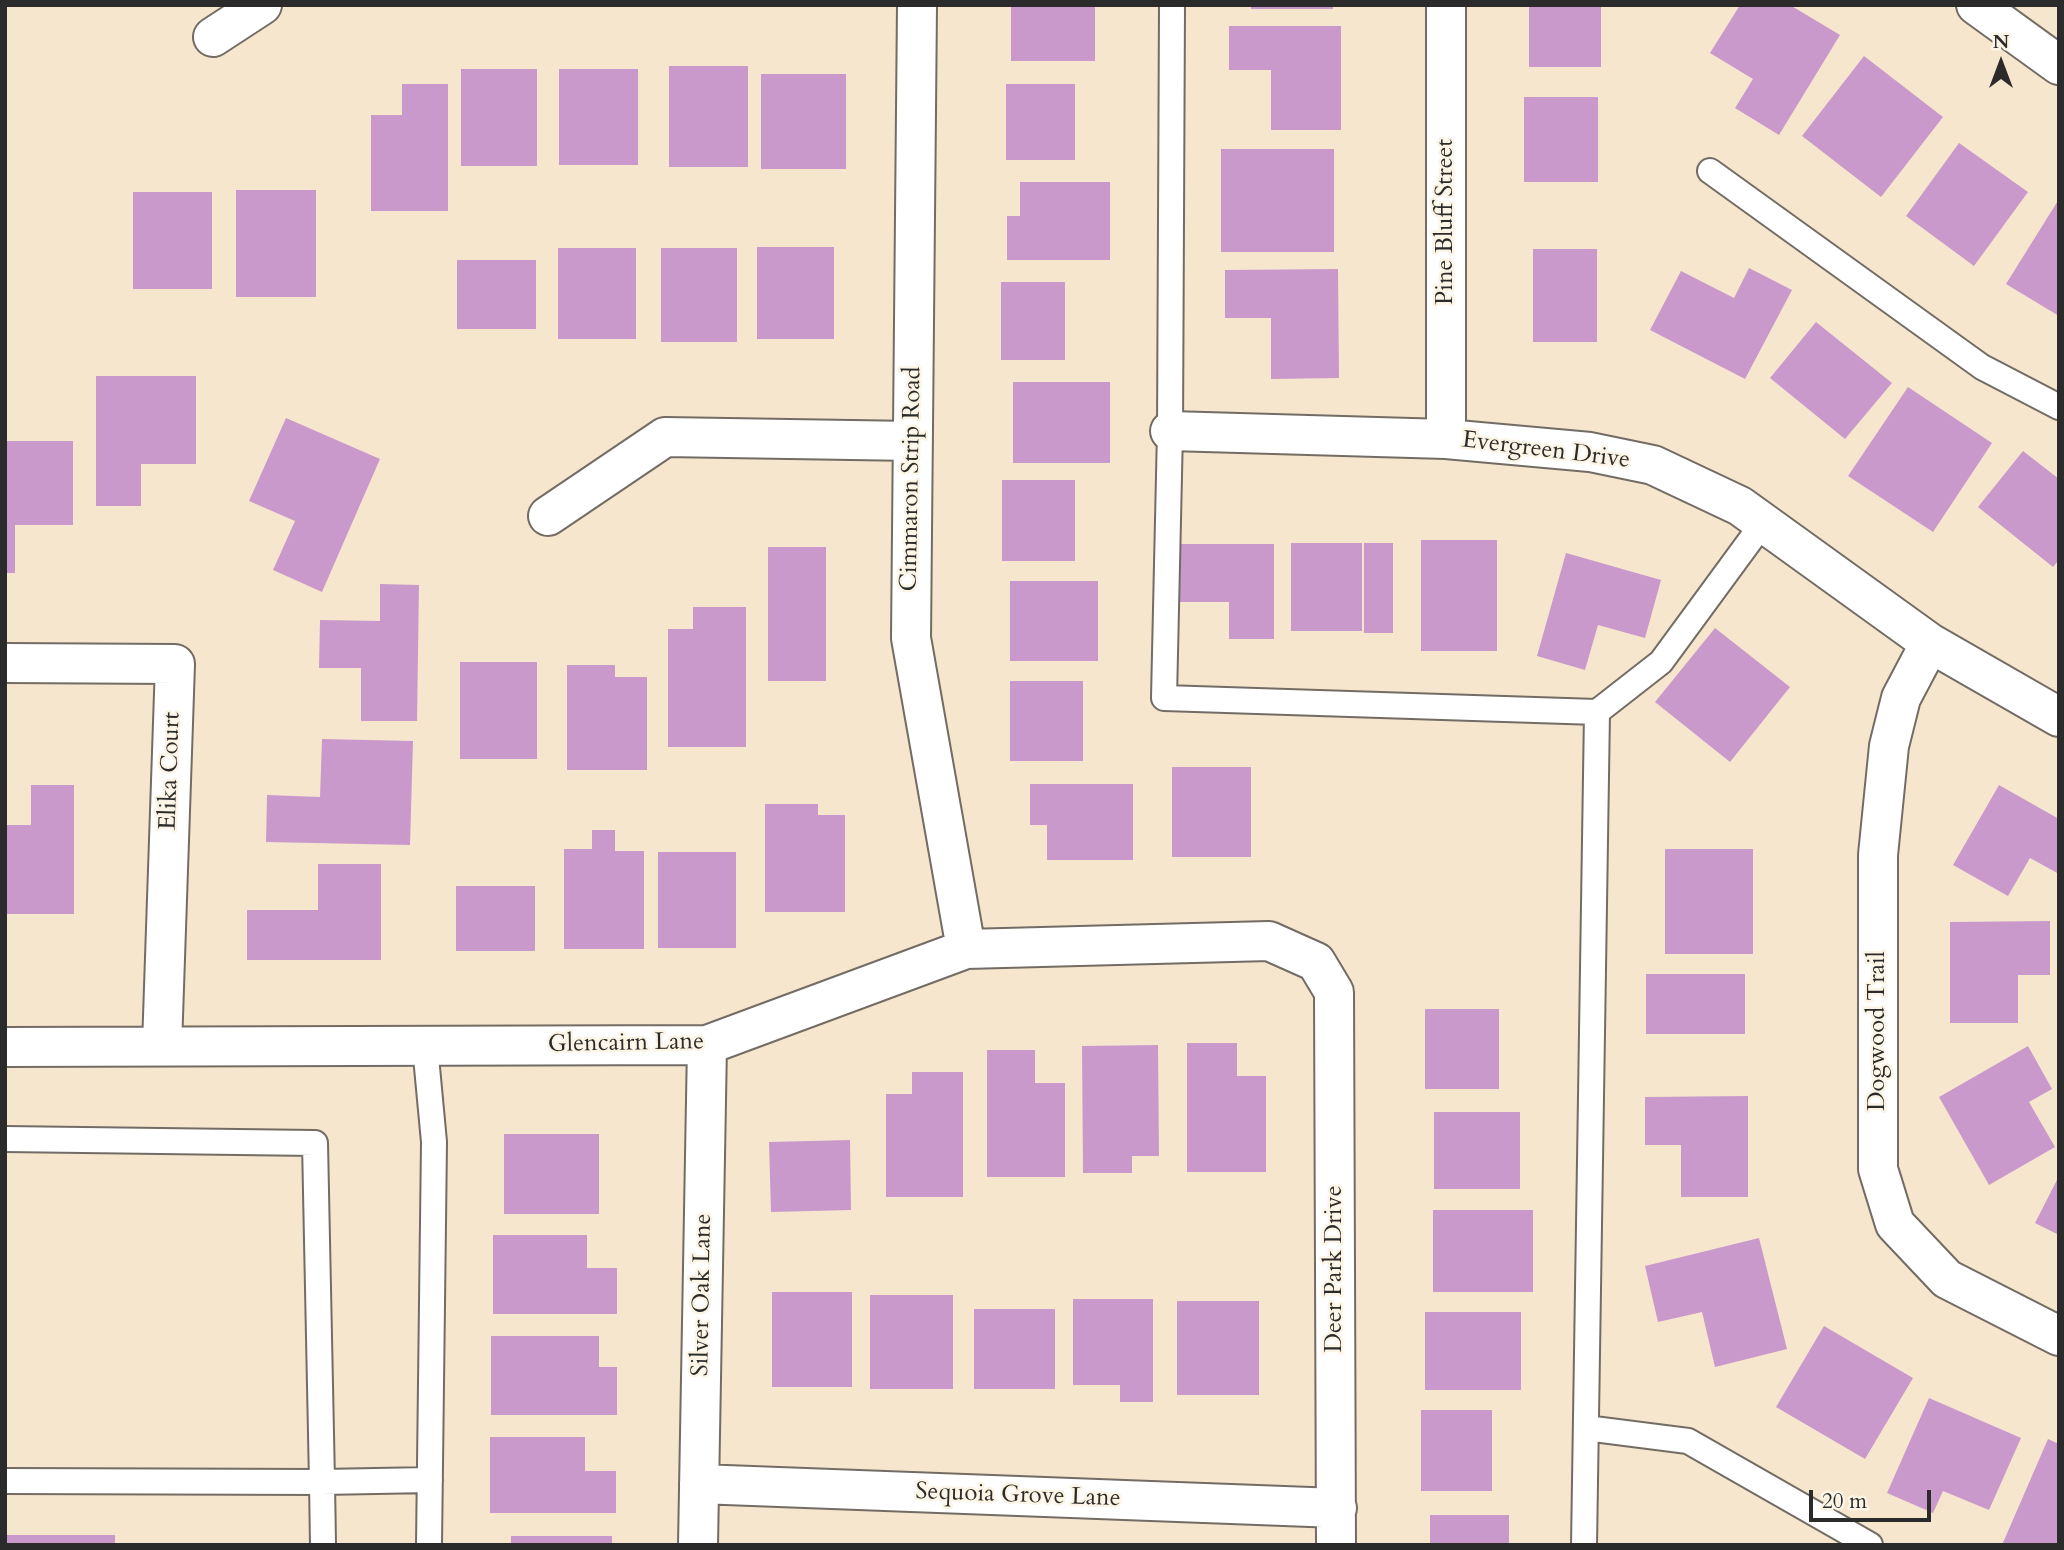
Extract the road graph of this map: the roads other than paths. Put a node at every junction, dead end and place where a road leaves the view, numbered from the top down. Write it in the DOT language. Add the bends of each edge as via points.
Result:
graph roads {
  1 [pos="262,5"];
  2 [pos="917,5"];
  3 [pos="1172,5"];
  4 [pos="1446,5"];
  5 [pos="1976,5"];
  6 [pos="213,37"];
  7 [pos="2059,65"];
  8 [pos="1710,171"];
  9 [pos="2059,407"];
  10 [pos="1170,431"];
  11 [pos="1446,439"];
  12 [pos="913,441"];
  13 [pos="548,516"];
  14 [pos="1763,523"];
  15 [pos="1930,643"];
  16 [pos="5,663"];
  17 [pos="1597,712"];
  18 [pos="2059,717"];
  19 [pos="966,948"];
  20 [pos="1334,992"];
  21 [pos="707,1045"];
  22 [pos="162,1046"];
  23 [pos="425,1046"];
  24 [pos="5,1047"];
  25 [pos="5,1139"];
  26 [pos="2059,1336"];
  27 [pos="1586,1428"];
  28 [pos="430,1480"];
  29 [pos="5,1481"];
  30 [pos="322,1482"];
  31 [pos="699,1484"];
  32 [pos="1336,1527"];
  33 [pos="323,1545"];
  34 [pos="429,1545"];
  35 [pos="698,1545"];
  36 [pos="1584,1545"];
  37 [pos="1870,1545"];
  1 -- 6 [label="street"];
  2 -- 12 [label="street, Cimmaron Strip Road"];
  3 -- 10 [label="lane"];
  4 -- 11 [label="street, Pine Bluff Street"];
  5 -- 7 [label="street"];
  8 -- 9 [label="lane" via="1982,367"];
  10 -- 11 [label="street, Evergreen Drive"];
  10 -- 17 [label="lane" via="1164,698"];
  11 -- 14 [label="street, Evergreen Drive" via="1590,452 1653,465 1740,506"];
  12 -- 13 [label="street" via="665,437"];
  12 -- 19 [label="street, Cimmaron Strip Road" via="911,638"];
  14 -- 15 [label="street, Evergreen Drive"];
  14 -- 17 [label="lane" via="1661,662"];
  15 -- 18 [label="street, Evergreen Drive"];
  15 -- 26 [label="street, Dogwood Trail" via="1901,698 1889,746 1878,855 1878,1169 1895,1224 1947,1279"];
  16 -- 22 [label="street, Elika Court" via="175,664"];
  17 -- 27 [label="lane"];
  19 -- 20 [label="street, Glencairn Lane" via="1269,941 1316,962"];
  19 -- 21 [label="street, Glencairn Lane"];
  20 -- 32 [label="street, Deer Park Drive"];
  21 -- 23 [label="street, Glencairn Lane"];
  21 -- 31 [label="street, Silver Oak Lane"];
  22 -- 23 [label="street, Glencairn Lane"];
  22 -- 24 [label="street, Glencairn Lane"];
  23 -- 28 [label="lane" via="434,1142"];
  25 -- 30 [label="lane" via="315,1143"];
  27 -- 36 [label="lane"];
  27 -- 37 [label="lane" via="1688,1441"];
  28 -- 30 [label="lane"];
  28 -- 34 [label="lane"];
  29 -- 30 [label="lane"];
  30 -- 33 [label="lane"];
  31 -- 32 [label="street, Sequoia Grove Lane"];
  31 -- 35 [label="street, Silver Oak Lane"];
}
